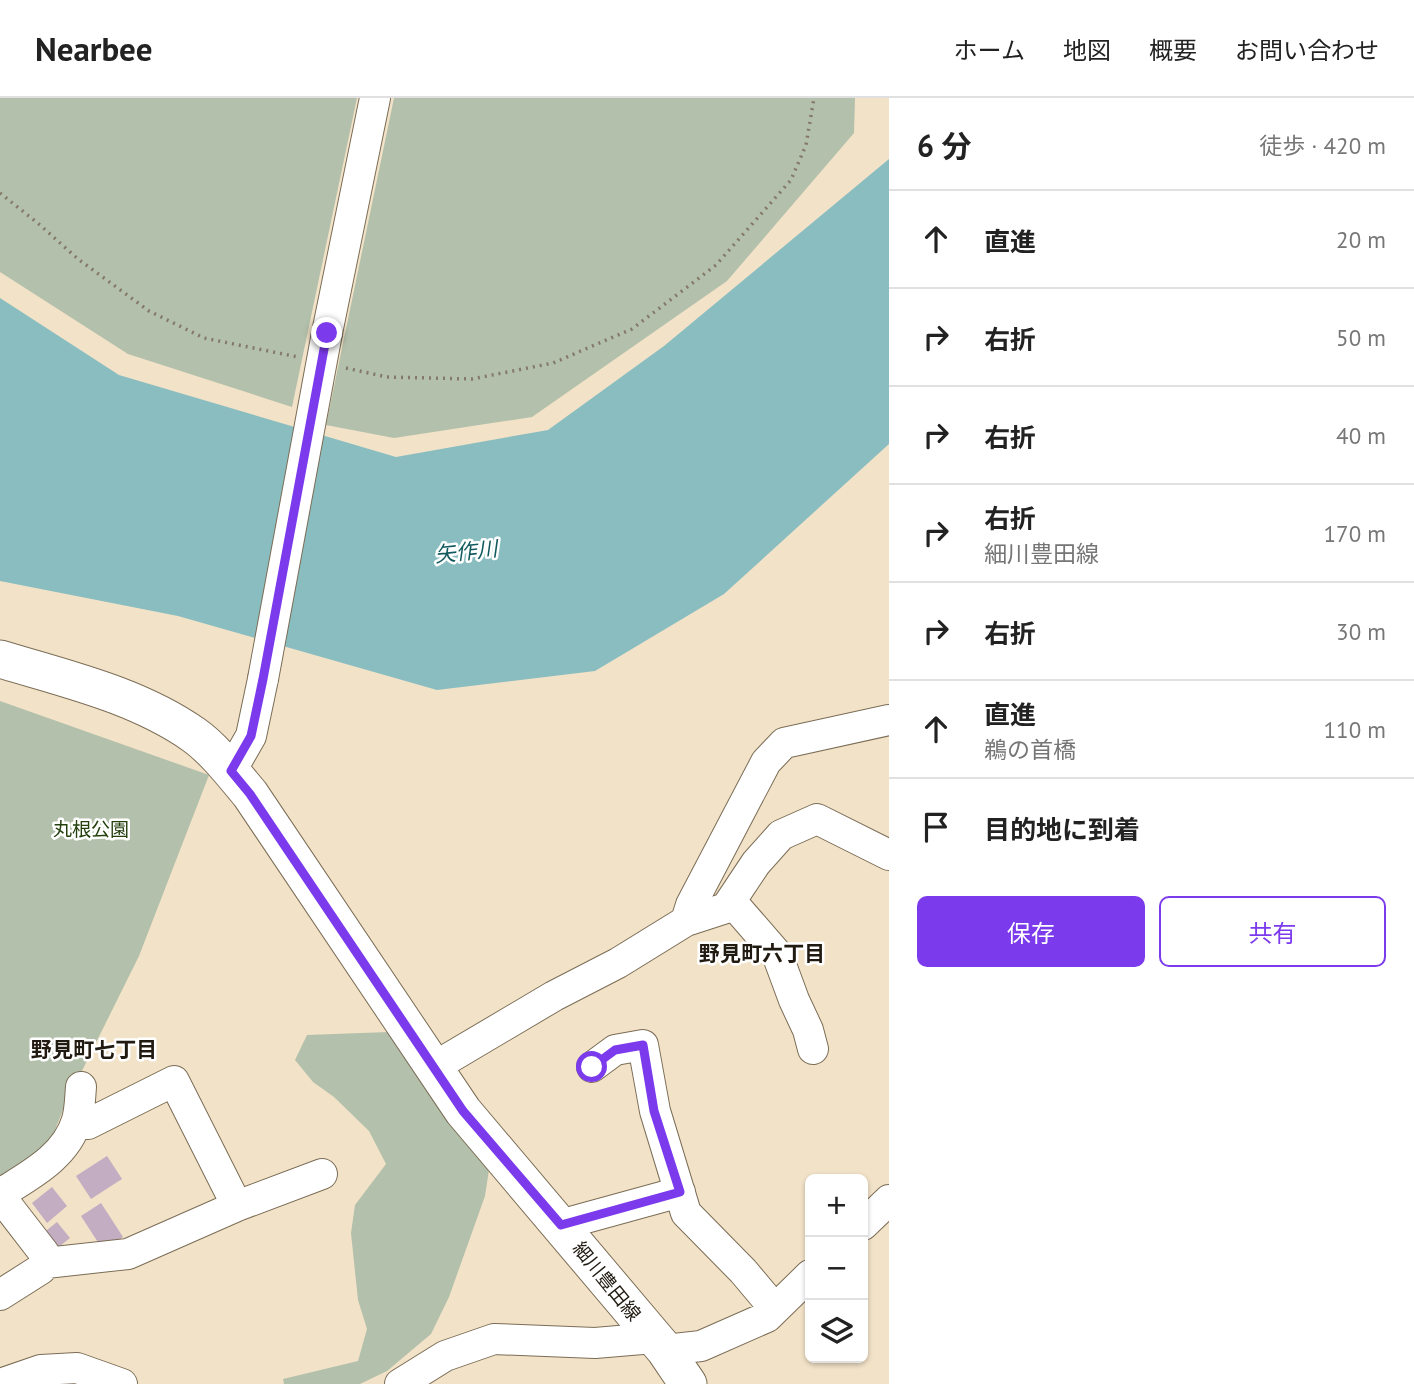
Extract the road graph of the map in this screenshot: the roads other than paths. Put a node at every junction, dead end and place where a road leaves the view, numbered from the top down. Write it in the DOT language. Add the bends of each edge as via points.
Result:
graph roads {
  1 [pos="375,98"];
  2 [pos="0,659"];
  3 [pos="889,720"];
  4 [pos="231,771"];
  5 [pos="889,855"];
  6 [pos="731,901"];
  7 [pos="685,921"];
  8 [pos="813,1049"];
  9 [pos="434,1067"];
  10 [pos="592,1067"];
  11 [pos="81,1087"];
  12 [pos="77,1120"];
  13 [pos="322,1174"];
  14 [pos="680,1192"];
  15 [pos="0,1195"];
  16 [pos="889,1200"];
  17 [pos="237,1206"];
  18 [pos="868,1220"];
  19 [pos="561,1225"];
  20 [pos="46,1263"];
  21 [pos="805,1280"];
  22 [pos="0,1295"];
  23 [pos="775,1309"];
  24 [pos="659,1344"];
  25 [pos="0,1384"];
  26 [pos="122,1384"];
  27 [pos="400,1384"];
  28 [pos="688,1384"];
  1 -- 4 [label="street, bridge" via="251,736"];
  2 -- 4 [label="main road, 細川豊田線" via="144,706 195,736"];
  3 -- 7 [label="street" via="784,743 752,786"];
  4 -- 9 [label="main road, 細川豊田線"];
  5 -- 6 [label="street" via="817,819 781,835"];
  6 -- 7 [label="street" via="726,908"];
  6 -- 8 [label="street" via="777,954"];
  7 -- 9 [label="street"];
  9 -- 19 [label="main road, 細川豊田線" via="463,1111"];
  10 -- 14 [label="street" via="615,1050 643,1045 654,1111"];
  11 -- 12 [label="street"];
  12 -- 15 [label="street" via="59,1152"];
  12 -- 17 [label="street" via="88,1124 174,1081"];
  13 -- 17 [label="street"];
  14 -- 19 [label="street"];
  14 -- 23 [label="street" via="686,1213"];
  15 -- 20 [label="street" via="44,1253"];
  16 -- 18 [label="street"];
  17 -- 20 [label="street" via="128,1254"];
  19 -- 24 [label="main road, 細川豊田線"];
  20 -- 22 [label="street"];
  21 -- 23 [label="street"];
  23 -- 24 [label="street" via="767,1317 701,1346"];
  24 -- 27 [label="street" via="494,1339 446,1356"];
  24 -- 28 [label="main road, 細川豊田線"];
  25 -- 26 [label="street" via="41,1370 77,1368"];
}
